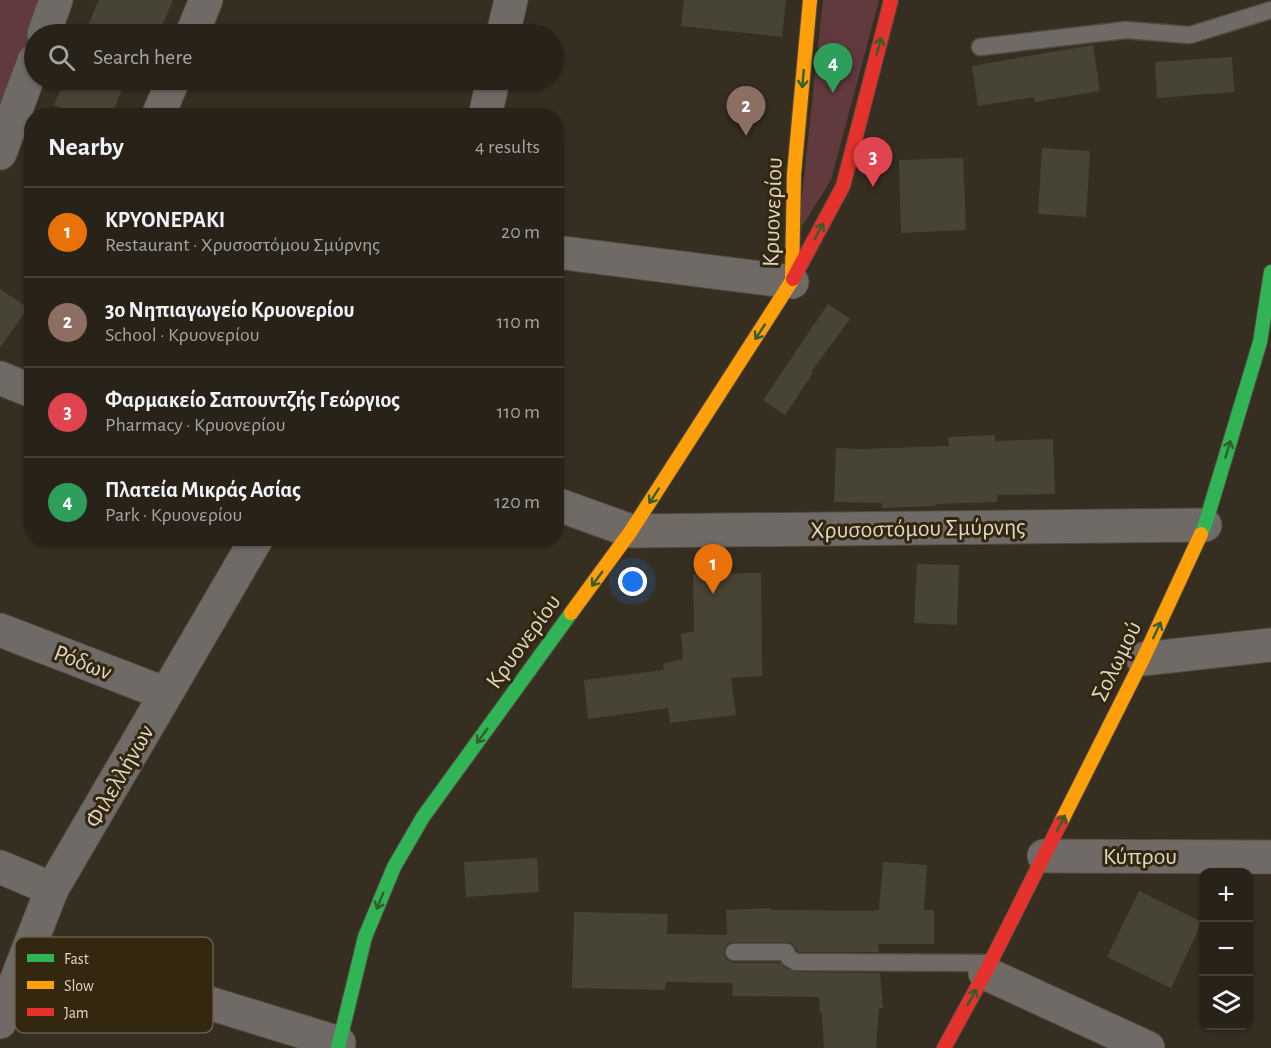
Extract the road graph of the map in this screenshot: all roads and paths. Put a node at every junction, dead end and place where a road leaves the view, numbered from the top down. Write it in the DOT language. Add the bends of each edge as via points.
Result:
graph roads {
  1 [pos="206,0"];
  2 [pos="511,0"];
  3 [pos="810,0"];
  4 [pos="891,0"];
  5 [pos="57,1"];
  6 [pos="1271,10"];
  7 [pos="48,24"];
  8 [pos="196,24"];
  9 [pos="505,24"];
  10 [pos="980,47"];
  11 [pos="24,88"];
  12 [pos="169,90"];
  13 [pos="491,90"];
  14 [pos="161,108"];
  15 [pos="487,108"];
  16 [pos="0,153"];
  17 [pos="564,253"];
  18 [pos="1271,272"];
  19 [pos="792,282"];
  20 [pos="0,378"];
  21 [pos="24,388"];
  22 [pos="564,507"];
  23 [pos="1205,525"];
  24 [pos="631,531"];
  25 [pos="251,546"];
  26 [pos="0,630"];
  27 [pos="1271,645"];
  28 [pos="1143,659"];
  29 [pos="166,694"];
  30 [pos="1044,856"];
  31 [pos="1271,857"];
  32 [pos="0,867"];
  33 [pos="52,889"];
  34 [pos="34,937"];
  35 [pos="734,952"];
  36 [pos="988,968"];
  37 [pos="15,985"];
  38 [pos="213,1006"];
  39 [pos="0,1022"];
  40 [pos="338,1045"];
  41 [pos="944,1048"];
  42 [pos="1148,1048"];
  1 -- 8 [label="street"];
  2 -- 9 [label="street"];
  3 -- 19 [label="main road, Κρυονερίου, one-way" via="794,174"];
  19 -- 4 [label="main road, Κρυονερίου, one-way" via="843,186"];
  5 -- 7 [label="street"];
  6 -- 10 [label="lane" via="1190,35 1126,30"];
  11 -- 16 [label="street"];
  12 -- 14 [label="street"];
  13 -- 15 [label="street"];
  17 -- 19 [label="street"];
  23 -- 18 [label="main road, Σολωμού, one-way" via="1260,342"];
  19 -- 24 [label="main road, Κρυονερίου, one-way"];
  20 -- 21 [label="street"];
  22 -- 24 [label="street"];
  23 -- 24 [label="street, Χρυσοστόμου Σμύρνης"];
  28 -- 23 [label="main road, Σολωμού, one-way"];
  24 -- 40 [label="main road, Κρυονερίου, one-way" via="423,817 394,867 365,937"];
  25 -- 29 [label="street, Φιλελλήνων"];
  26 -- 29 [label="street, Ρόδων"];
  27 -- 28 [label="street"];
  30 -- 28 [label="main road, Σολωμού, one-way"];
  29 -- 33 [label="street, Φιλελλήνων"];
  30 -- 31 [label="street, Κύπρου"];
  30 -- 36 [label="main road, Σολωμού"];
  32 -- 33 [label="street"];
  33 -- 34 [label="street, Φιλελλήνων"];
  35 -- 36 [label="lane" via="786,952 796,962"];
  41 -- 36 [label="main road, Σολωμού, one-way"];
  36 -- 42 [label="street"];
  37 -- 39 [label="street, Φιλελλήνων"];
  38 -- 40 [label="street"];
}
